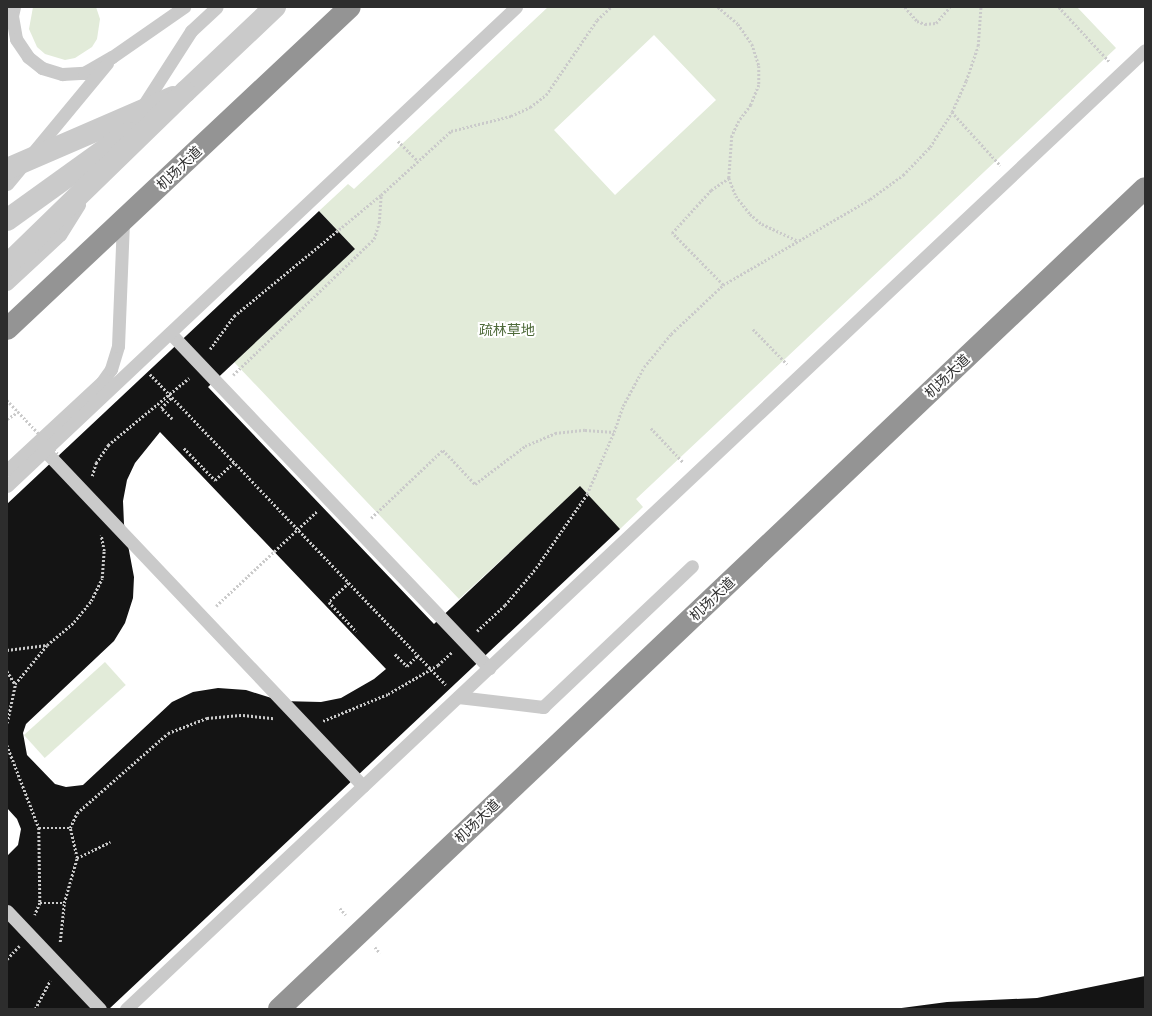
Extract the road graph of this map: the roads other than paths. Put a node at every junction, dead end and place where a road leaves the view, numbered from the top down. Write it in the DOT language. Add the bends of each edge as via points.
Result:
graph roads {
  1 [pos="14,7"];
  2 [pos="184,7"];
  3 [pos="217,7"];
  4 [pos="275,7"];
  5 [pos="350,7"];
  6 [pos="516,7"];
  7 [pos="1145,50"];
  8 [pos="112,57"];
  9 [pos="186,92"];
  10 [pos="7,169"];
  11 [pos="7,184"];
  12 [pos="1145,188"];
  13 [pos="7,220"];
  14 [pos="123,220"];
  15 [pos="7,265"];
  16 [pos="7,284"];
  17 [pos="7,329"];
  18 [pos="170,333"];
  19 [pos="45,451"];
  20 [pos="7,470"];
  21 [pos="7,486"];
  22 [pos="692,566"];
  23 [pos="489,668"];
  24 [pos="458,697"];
  25 [pos="363,786"];
  26 [pos="7,911"];
  27 [pos="100,1009"];
  28 [pos="126,1009"];
  29 [pos="279,1009"];
  1 -- 8 [label="lane" via="12,16 16,39 28,57 42,68 62,74 84,73"];
  2 -- 8 [label="lane"];
  3 -- 16 [label="lane" via="191,31 60,235"];
  4 -- 9 [label="street"];
  5 -- 14 [label="highway, 机场大道"];
  6 -- 18 [label="lane"];
  7 -- 23 [label="lane"];
  8 -- 11 [label="lane"];
  9 -- 10 [label="street, bridge"];
  9 -- 13 [label="street, bridge"];
  9 -- 15 [label="street, bridge"];
  12 -- 29 [label="highway, 机场大道"];
  14 -- 17 [label="highway, 机场大道"];
  14 -- 20 [label="lane" via="118,346 111,370 102,382"];
  18 -- 19 [label="lane"];
  18 -- 23 [label="lane"];
  19 -- 21 [label="lane"];
  19 -- 25 [label="lane"];
  22 -- 24 [label="lane" via="543,706"];
  23 -- 24 [label="lane"];
  24 -- 25 [label="lane"];
  25 -- 28 [label="lane"];
  26 -- 27 [label="lane"];
}
